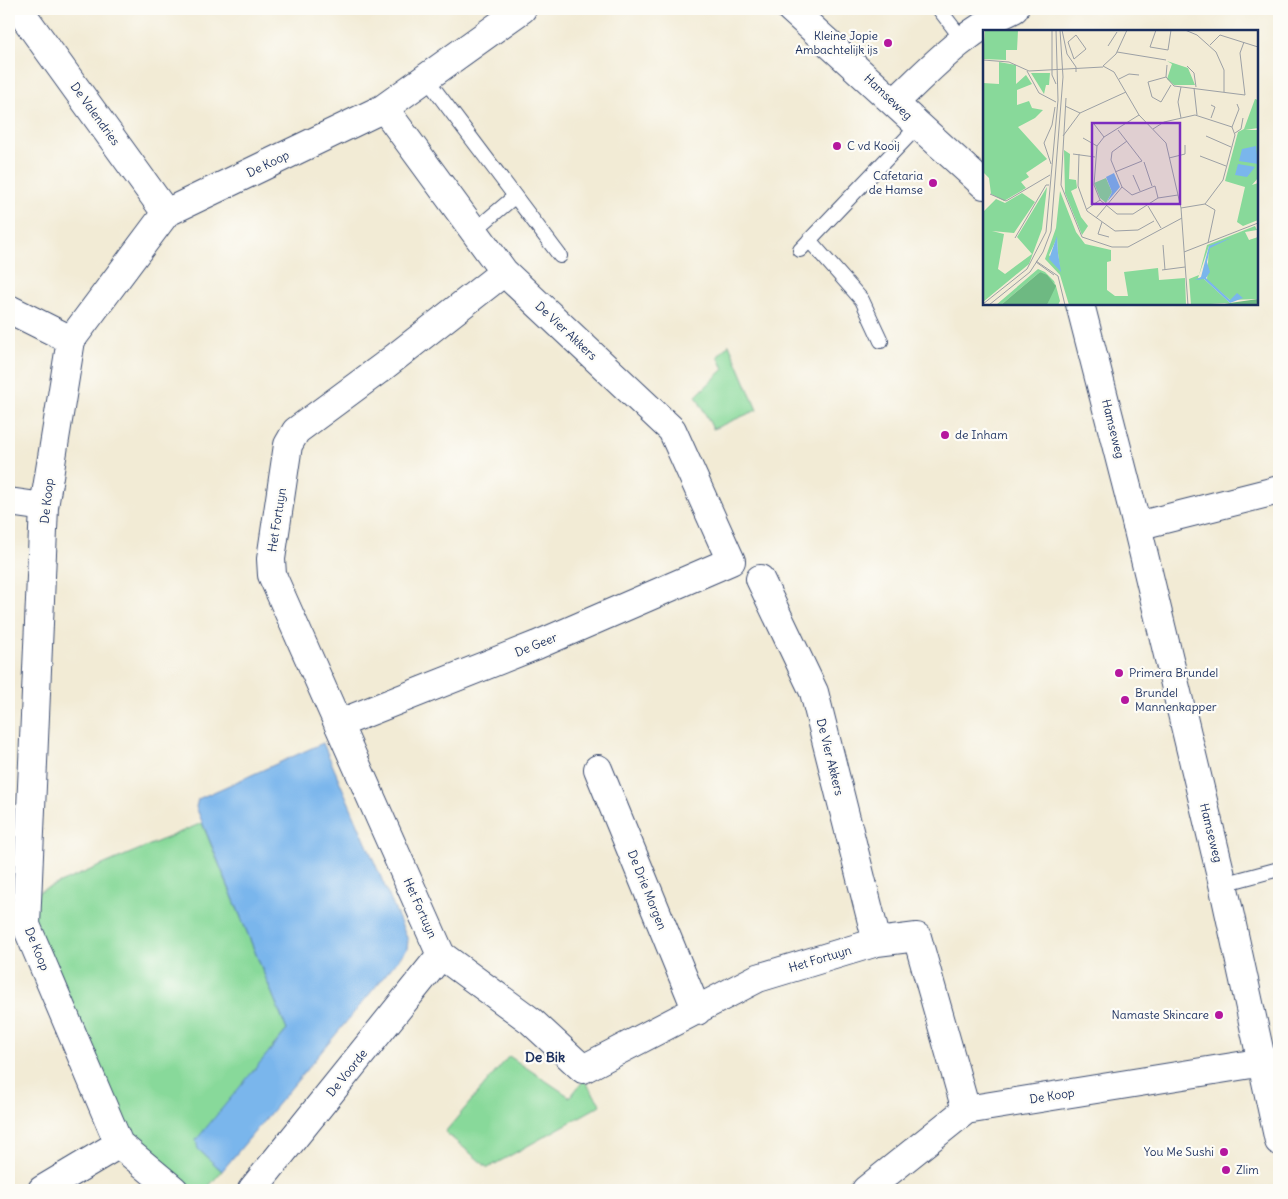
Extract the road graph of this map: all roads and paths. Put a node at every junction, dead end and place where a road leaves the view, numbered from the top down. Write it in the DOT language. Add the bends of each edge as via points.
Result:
graph roads {
  1 [pos="522,9"];
  2 [pos="791,9"];
  3 [pos="939,9"];
  4 [pos="1014,9"];
  5 [pos="23,15"];
  6 [pos="962,39"];
  7 [pos="426,78"];
  8 [pos="895,102"];
  9 [pos="384,108"];
  10 [pos="919,125"];
  11 [pos="983,184"];
  12 [pos="514,197"];
  13 [pos="166,213"];
  14 [pos="474,231"];
  15 [pos="560,256"];
  16 [pos="504,272"];
  17 [pos="1080,305"];
  18 [pos="9,309"];
  19 [pos="71,340"];
  20 [pos="881,341"];
  21 [pos="1279,490"];
  22 [pos="9,502"];
  23 [pos="44,507"];
  24 [pos="1137,526"];
  25 [pos="731,561"];
  26 [pos="760,580"];
  27 [pos="338,724"];
  28 [pos="598,769"];
  29 [pos="1279,869"];
  30 [pos="1223,884"];
  31 [pos="876,942"];
  32 [pos="442,956"];
  33 [pos="697,1011"];
  34 [pos="1264,1062"];
  35 [pos="966,1110"];
  36 [pos="1279,1140"];
  37 [pos="118,1144"];
  38 [pos="42,1190"];
  39 [pos="174,1190"];
  40 [pos="252,1190"];
  41 [pos="866,1190"];
  1 -- 7 [label="street, De Koop"];
  2 -- 8 [label="street, Hamseweg"];
  3 -- 6 [label="lane"];
  4 -- 6 [label="street"];
  5 -- 13 [label="street, De Valendries"];
  6 -- 8 [label="street"];
  7 -- 9 [label="street, De Koop"];
  7 -- 12 [label="lane"];
  8 -- 10 [label="street, Hamseweg"];
  9 -- 13 [label="street, De Koop"];
  9 -- 14 [label="street, De Vier Akkers"];
  10 -- 11 [label="street, Hamseweg"];
  10 -- 20 [label="lane" via="804,245 862,300"];
  12 -- 14 [label="lane"];
  12 -- 15 [label="lane"];
  13 -- 19 [label="street, De Koop"];
  14 -- 16 [label="street, De Vier Akkers"];
  16 -- 25 [label="street, De Vier Akkers" via="672,430"];
  16 -- 27 [label="street, Het Fortuyn" via="296,430 288,445 270,559 272,574"];
  17 -- 24 [label="street, Hamseweg"];
  18 -- 19 [label="street"];
  19 -- 23 [label="street, De Koop"];
  21 -- 24 [label="street"];
  22 -- 23 [label="street"];
  23 -- 37 [label="street, De Koop" via="26,925"];
  24 -- 30 [label="street, Hamseweg"];
  25 -- 27 [label="street, De Geer" via="538,645"];
  26 -- 31 [label="street, De Vier Akkers" via="814,692"];
  27 -- 32 [label="street, Het Fortuyn"];
  28 -- 33 [label="street, De Drie Morgen"];
  29 -- 30 [label="lane"];
  30 -- 34 [label="street, Hamseweg"];
  31 -- 33 [label="street, Het Fortuyn" via="758,978"];
  31 -- 35 [label="street, Het Fortuyn" via="917,937"];
  32 -- 33 [label="street, Het Fortuyn" via="531,1021 583,1069"];
  32 -- 40 [label="street, De Voorde"];
  34 -- 35 [label="street, De Koop"];
  34 -- 36 [label="street, Hamseweg"];
  35 -- 41 [label="street, De Koop"];
  37 -- 38 [label="street"];
  37 -- 39 [label="street, De Koop"];
}
